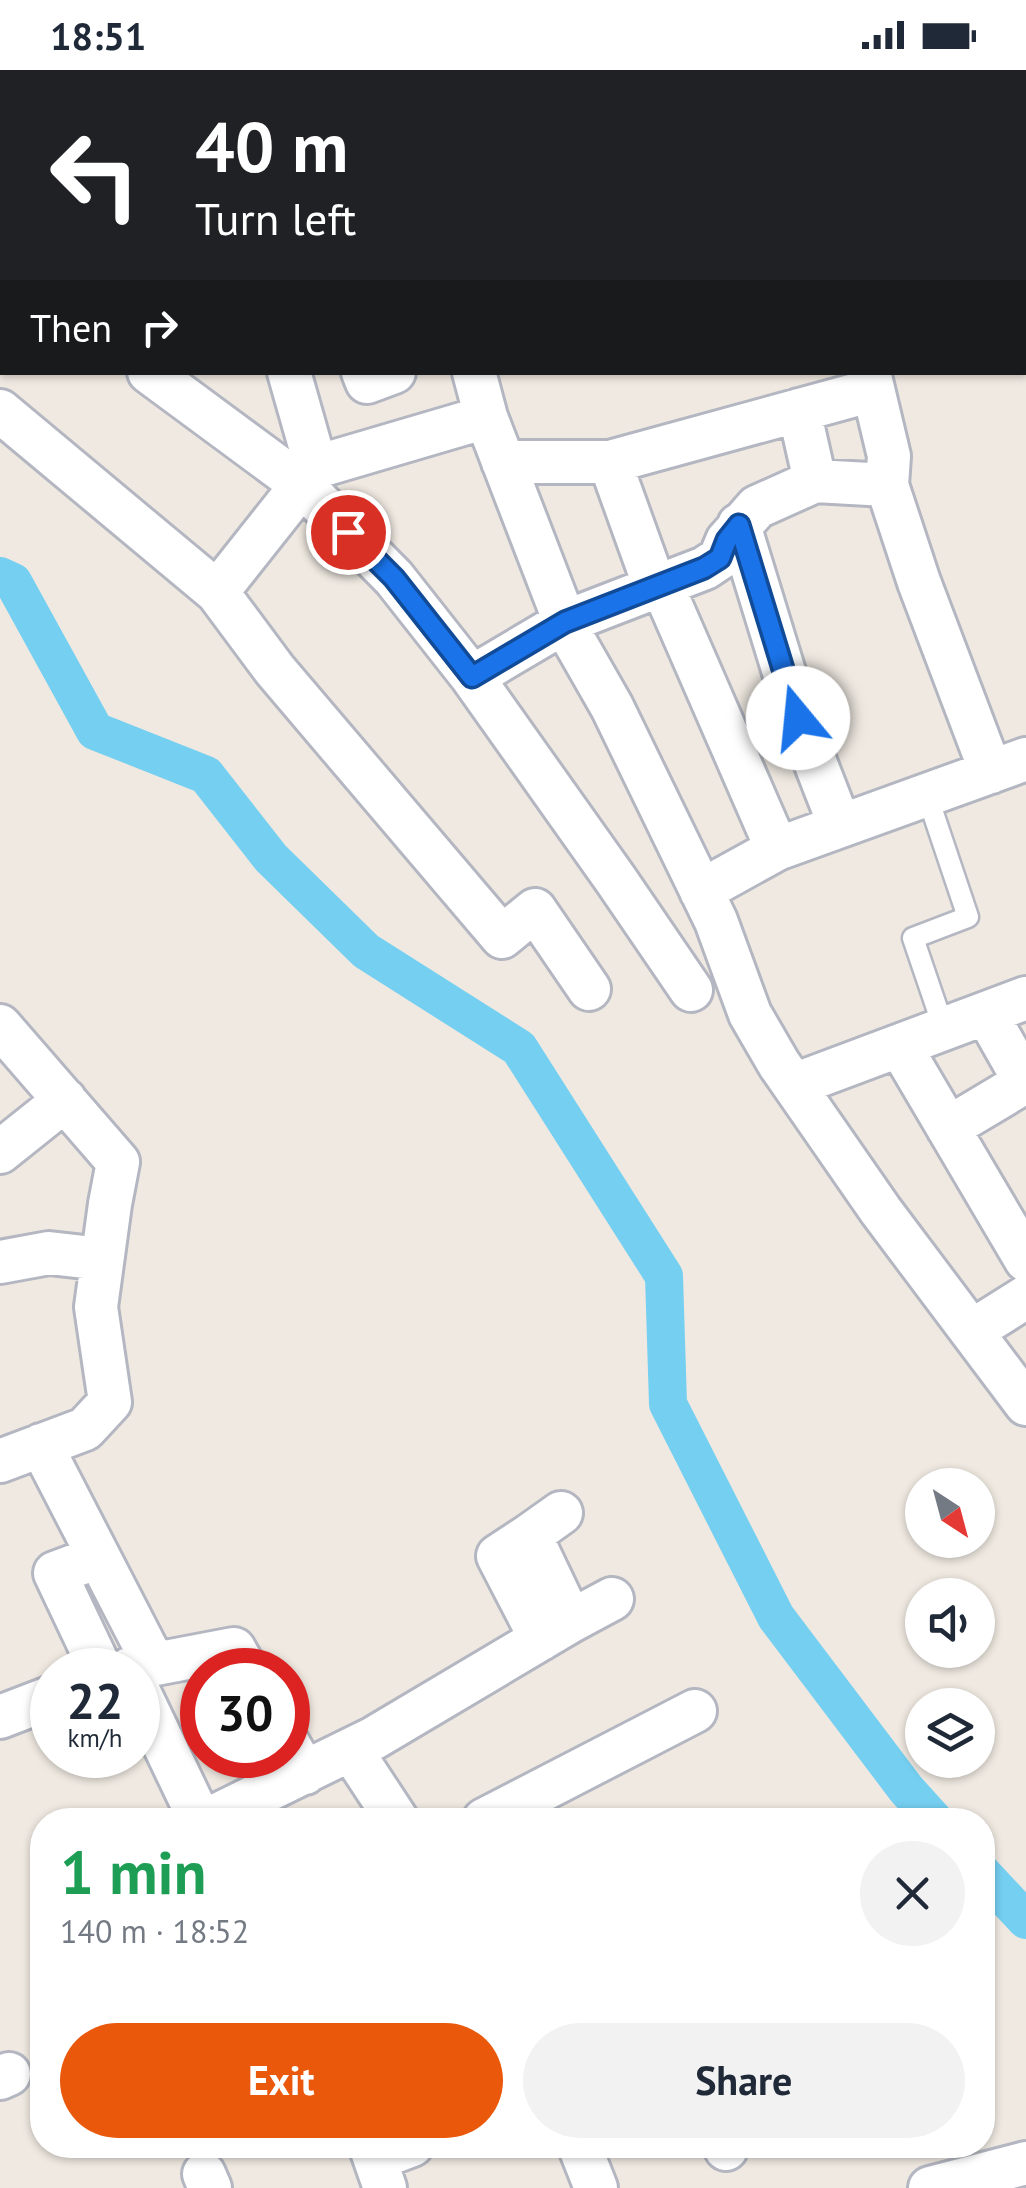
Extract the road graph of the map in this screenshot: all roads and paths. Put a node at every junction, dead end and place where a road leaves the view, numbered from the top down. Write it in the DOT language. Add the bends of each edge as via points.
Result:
graph roads {
  1 [pos="154,375"];
  2 [pos="290,375"];
  3 [pos="364,375"];
  4 [pos="386,375"];
  5 [pos="475,375"];
  6 [pos="871,381"];
  7 [pos="799,410"];
  8 [pos="0,411"];
  9 [pos="486,416"];
  10 [pos="503,462"];
  11 [pos="610,462"];
  12 [pos="309,476"];
  13 [pos="815,481"];
  14 [pos="887,485"];
  15 [pos="739,525"];
  16 [pos="658,586"];
  17 [pos="217,592"];
  18 [pos="565,622"];
  19 [pos="472,677"];
  20 [pos="1008,766"];
  21 [pos="927,795"];
  22 [pos="840,826"];
  23 [pos="777,849"];
  24 [pos="702,891"];
  25 [pos="589,988"];
  26 [pos="691,990"];
  27 [pos="1026,998"];
  28 [pos="986,1013"];
  29 [pos="0,1026"];
  30 [pos="944,1029"];
  31 [pos="900,1046"];
  32 [pos="794,1085"];
  33 [pos="65,1100"];
  34 [pos="948,1128"];
  35 [pos="0,1152"];
  36 [pos="102,1259"];
  37 [pos="1026,1260"];
  38 [pos="0,1262"];
  39 [pos="1026,1297"];
  40 [pos="972,1332"];
  41 [pos="1026,1404"];
  42 [pos="41,1445"];
  43 [pos="0,1461"];
  44 [pos="546,1524"];
  45 [pos="98,1556"];
  46 [pos="612,1599"];
  47 [pos="556,1630"];
  48 [pos="90,1648"];
  49 [pos="126,1648"];
  50 [pos="30,1706"];
  51 [pos="695,1711"];
  52 [pos="0,1718"];
  53 [pos="160,1728"];
  54 [pos="352,1750"];
  55 [pos="310,1756"];
  56 [pos="266,1778"];
  57 [pos="197,1808"];
  58 [pos="221,1808"];
  59 [pos="389,1808"];
  60 [pos="507,1808"];
  61 [pos="585,2158"];
  62 [pos="1026,2163"];
  63 [pos="596,2188"];
  64 [pos="930,2188"];
  1 -- 12 [label="street"];
  2 -- 12 [label="street"];
  3 -- 4 [label="street" via="366,382"];
  5 -- 9 [label="street"];
  6 -- 7 [label="street"];
  6 -- 14 [label="street" via="890,456"];
  7 -- 11 [label="street"];
  7 -- 13 [label="street"];
  8 -- 17 [label="street"];
  9 -- 10 [label="street"];
  9 -- 12 [label="street"];
  10 -- 11 [label="street"];
  10 -- 18 [label="street"];
  11 -- 16 [label="street"];
  12 -- 17 [label="street"];
  12 -- 19 [label="street"];
  13 -- 14 [label="street"];
  13 -- 15 [label="street" via="757,507"];
  14 -- 20 [label="street" via="919,582"];
  15 -- 16 [label="street" via="720,558"];
  15 -- 22 [label="street" via="798,718"];
  16 -- 18 [label="street"];
  16 -- 23 [label="street"];
  17 -- 25 [label="street" via="502,937 535,910"];
  18 -- 19 [label="street"];
  18 -- 24 [label="street"];
  19 -- 26 [label="street"];
  20 -- 21 [label="street"];
  21 -- 22 [label="street"];
  21 -- 30 [label="lane" via="968,917 913,938"];
  22 -- 23 [label="street"];
  23 -- 24 [label="street"];
  24 -- 32 [label="street" via="750,1014"];
  27 -- 28 [label="street"];
  28 -- 30 [label="street"];
  28 -- 34 [label="street" via="1025,1082"];
  29 -- 33 [label="street"];
  30 -- 31 [label="street"];
  31 -- 32 [label="street"];
  31 -- 34 [label="street"];
  32 -- 40 [label="street"];
  33 -- 35 [label="street"];
  33 -- 36 [label="street" via="118,1162"];
  34 -- 37 [label="street"];
  36 -- 38 [label="street" via="50,1254"];
  36 -- 42 [label="street" via="96,1306 110,1402 85,1428"];
  39 -- 40 [label="street"];
  40 -- 41 [label="street"];
  42 -- 43 [label="street"];
  42 -- 45 [label="street"];
  44 -- 47 [label="street"];
  45 -- 48 [label="street" via="54,1573"];
  45 -- 49 [label="street"];
  46 -- 47 [label="street"];
  47 -- 54 [label="street"];
  50 -- 52 [label="street"];
  51 -- 60 [label="street"];
  53 -- 57 [label="street"];
  54 -- 55 [label="street"];
  54 -- 59 [label="street"];
  56 -- 58 [label="street"];
  61 -- 63 [label="street"];
  62 -- 64 [label="street"];
}
